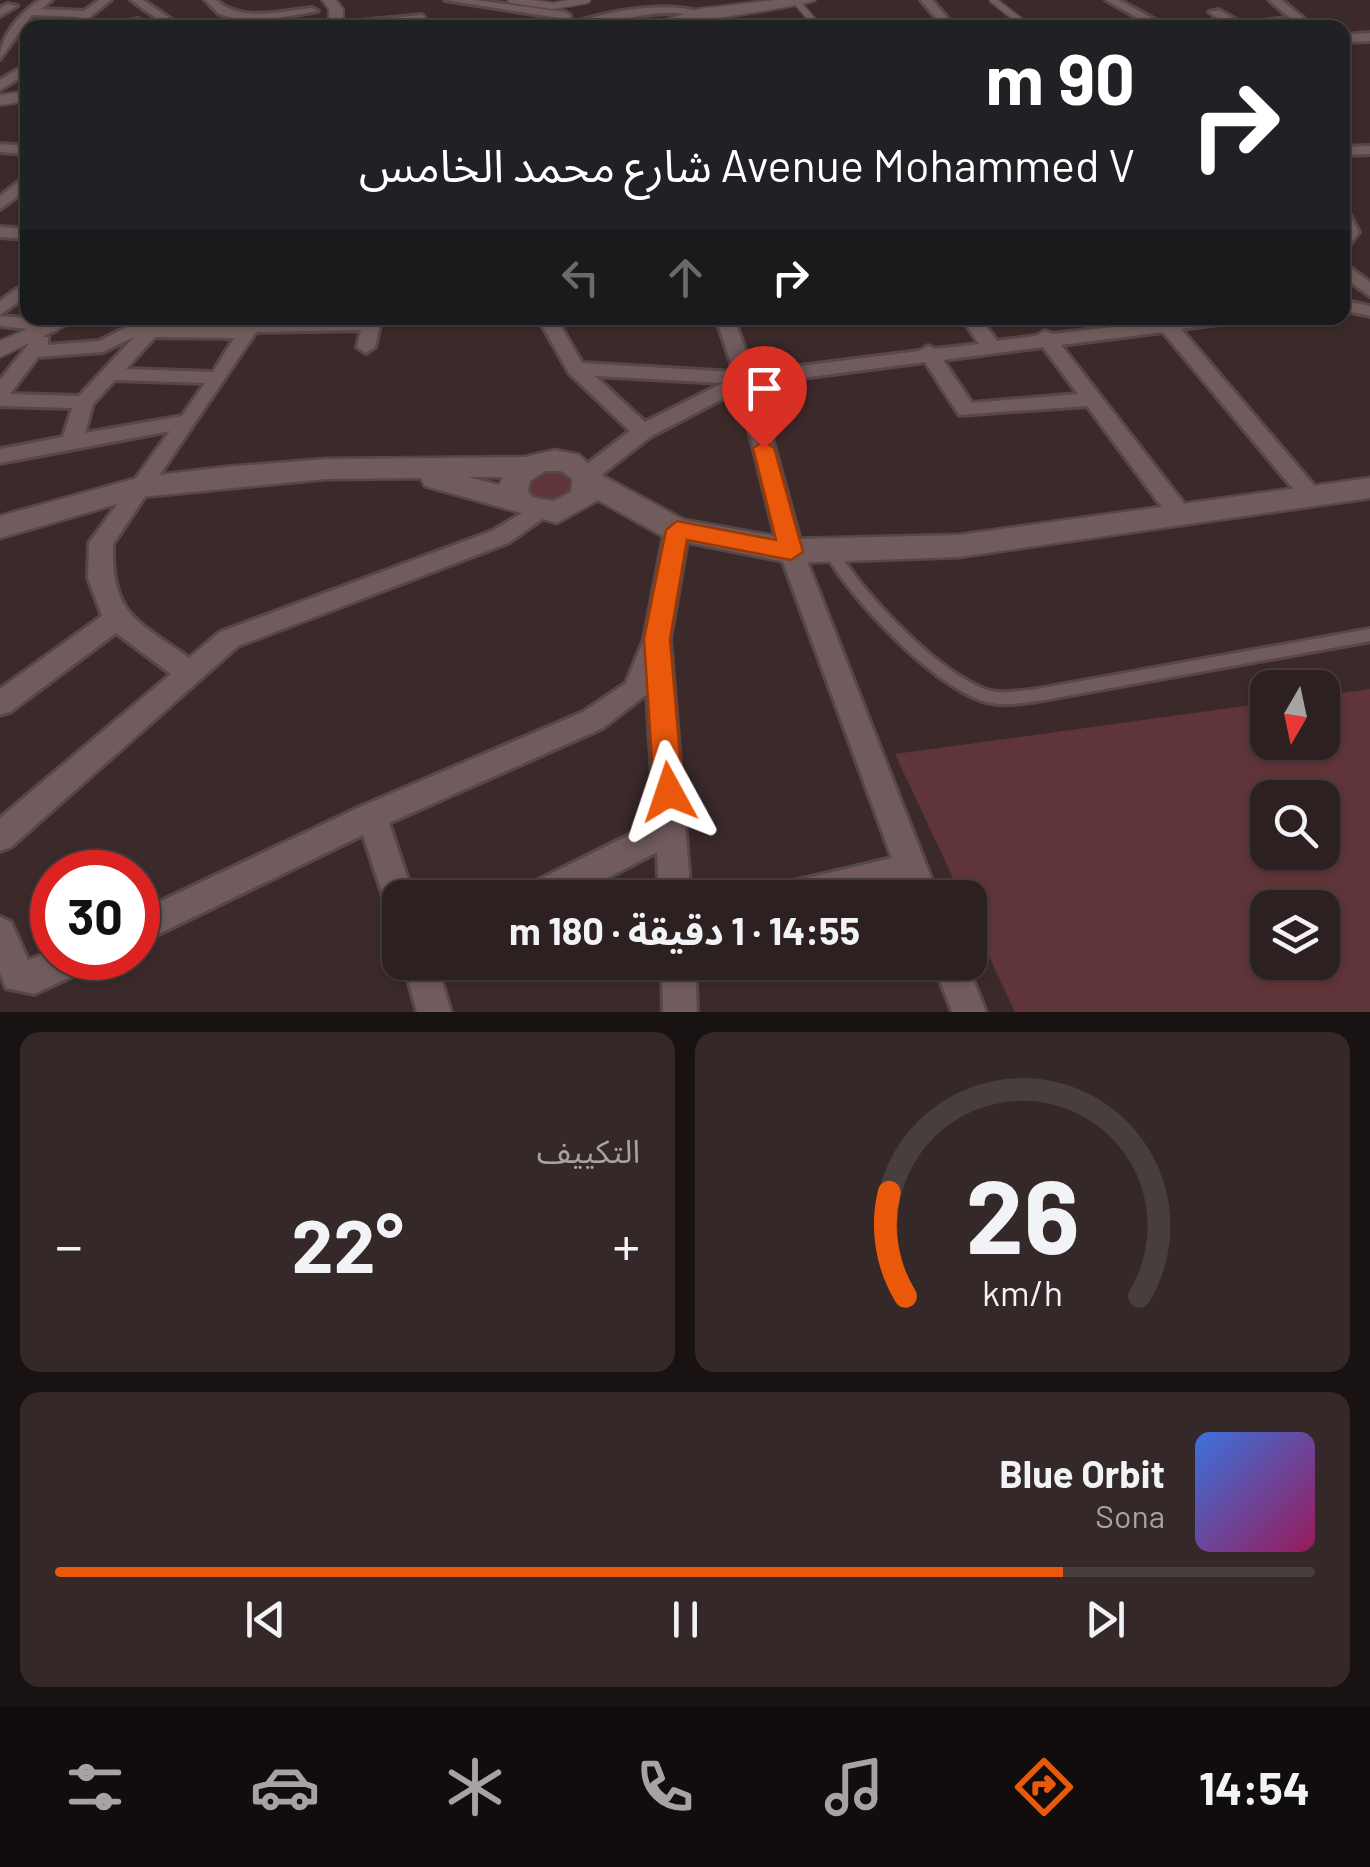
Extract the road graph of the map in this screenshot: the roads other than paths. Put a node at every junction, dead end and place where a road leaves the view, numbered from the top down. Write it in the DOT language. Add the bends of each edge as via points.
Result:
graph roads {
  1 [pos="46,0"];
  2 [pos="106,0"];
  3 [pos="136,0"];
  4 [pos="210,0"];
  5 [pos="450,0"];
  6 [pos="511,0"];
  7 [pos="587,0"];
  8 [pos="808,0"];
  9 [pos="926,0"];
  10 [pos="994,0"];
  11 [pos="1111,0"];
  12 [pos="1274,0"];
  13 [pos="796,1"];
  14 [pos="28,12"];
  15 [pos="1215,12"];
  16 [pos="700,14"];
  17 [pos="334,15"];
  18 [pos="23,20"];
  19 [pos="78,20"];
  20 [pos="85,20"];
  21 [pos="160,20"];
  22 [pos="234,20"];
  23 [pos="274,20"];
  24 [pos="388,20"];
  25 [pos="566,20"];
  26 [pos="597,20"];
  27 [pos="677,20"];
  28 [pos="944,20"];
  29 [pos="1019,20"];
  30 [pos="1150,20"];
  31 [pos="1229,20"];
  32 [pos="1300,20"];
  33 [pos="20,25"];
  34 [pos="0,57"];
  35 [pos="20,189"];
  36 [pos="0,204"];
  37 [pos="1350,274"];
  38 [pos="1370,292"];
  39 [pos="20,293"];
  40 [pos="0,310"];
  41 [pos="54,325"];
  42 [pos="58,325"];
  43 [pos="311,325"];
  44 [pos="371,325"];
  45 [pos="551,325"];
  46 [pos="727,325"];
  47 [pos="976,325"];
  48 [pos="1134,325"];
  49 [pos="1167,325"];
  50 [pos="251,326"];
  51 [pos="146,327"];
  52 [pos="1045,337"];
  53 [pos="989,344"];
  54 [pos="366,347"];
  55 [pos="0,350"];
  56 [pos="32,352"];
  57 [pos="928,352"];
  58 [pos="576,370"];
  59 [pos="111,374"];
  60 [pos="219,378"];
  61 [pos="746,378"];
  62 [pos="0,396"];
  63 [pos="1092,399"];
  64 [pos="84,402"];
  65 [pos="188,421"];
  66 [pos="636,438"];
  67 [pos="71,444"];
  68 [pos="0,456"];
  69 [pos="528,466"];
  70 [pos="398,470"];
  71 [pos="582,473"];
  72 [pos="140,487"];
  73 [pos="1370,488"];
  74 [pos="1312,496"];
  75 [pos="542,507"];
  76 [pos="1181,516"];
  77 [pos="673,526"];
  78 [pos="0,527"];
  79 [pos="830,550"];
  80 [pos="791,552"];
  81 [pos="116,619"];
  82 [pos="1370,635"];
  83 [pos="657,639"];
  84 [pos="188,672"];
  85 [pos="0,704"];
  86 [pos="372,816"];
  87 [pos="672,830"];
  88 [pos="0,838"];
  89 [pos="392,880"];
  90 [pos="571,880"];
  91 [pos="674,880"];
  92 [pos="917,880"];
  93 [pos="160,917"];
  94 [pos="0,932"];
  95 [pos="30,976"];
  96 [pos="424,980"];
  97 [pos="677,980"];
  98 [pos="956,980"];
  99 [pos="675,1009"];
  100 [pos="434,1012"];
  101 [pos="969,1012"];
  1 -- 14 [label="street"];
  2 -- 20 [label="street"];
  3 -- 21 [label="street"];
  4 -- 22 [label="street"];
  5 -- 25 [label="street"];
  6 -- 7 [label="lane" via="553,6"];
  8 -- 13 [label="street"];
  9 -- 28 [label="street"];
  10 -- 29 [label="lane"];
  11 -- 30 [label="street"];
  12 -- 32 [label="street"];
  13 -- 16 [label="street"];
  14 -- 18 [label="street"];
  14 -- 19 [label="street"];
  15 -- 31 [label="street"];
  16 -- 26 [label="street" via="670,6"];
  16 -- 27 [label="street"];
  17 -- 23 [label="street"];
  17 -- 24 [label="street"];
  33 -- 34 [label="street"];
  35 -- 36 [label="street"];
  37 -- 38 [label="street"];
  39 -- 40 [label="street"];
  41 -- 55 [label="street"];
  42 -- 56 [label="street"];
  43 -- 50 [label="street"];
  44 -- 54 [label="street"];
  45 -- 58 [label="street"];
  46 -- 61 [label="street"];
  47 -- 53 [label="street"];
  48 -- 52 [label="street"];
  49 -- 74 [label="street"];
  50 -- 51 [label="street"];
  50 -- 60 [label="street"];
  51 -- 56 [label="street" via="103,346"];
  51 -- 59 [label="street"];
  52 -- 53 [label="street"];
  52 -- 63 [label="street"];
  53 -- 57 [label="street"];
  56 -- 62 [label="street"];
  57 -- 61 [label="street"];
  57 -- 63 [label="street" via="966,410"];
  58 -- 61 [label="street"];
  58 -- 66 [label="street"];
  59 -- 60 [label="street"];
  59 -- 64 [label="street"];
  60 -- 65 [label="street"];
  61 -- 66 [label="street"];
  61 -- 80 [label="street"];
  62 -- 64 [label="street"];
  63 -- 76 [label="street"];
  64 -- 67 [label="street"];
  65 -- 67 [label="street"];
  65 -- 72 [label="street"];
  66 -- 71 [label="street"];
  67 -- 68 [label="street"];
  69 -- 70 [label="main road"];
  69 -- 71 [label="main road"];
  69 -- 75 [label="main road" via="513,486"];
  70 -- 72 [label="main road" via="275,472"];
  70 -- 75 [label="main road"];
  71 -- 75 [label="main road" via="585,497"];
  71 -- 77 [label="main road"];
  72 -- 78 [label="main road"];
  72 -- 81 [label="street" via="101,543 100,578"];
  73 -- 74 [label="main road"];
  74 -- 76 [label="main road"];
  75 -- 77 [label="main road"];
  75 -- 84 [label="street" via="500,536 240,632"];
  76 -- 79 [label="main road" via="958,546"];
  77 -- 80 [label="main road"];
  77 -- 83 [label="street"];
  79 -- 80 [label="main road"];
  79 -- 82 [label="lane" via="844,574 907,637 982,694 1038,695"];
  80 -- 92 [label="street"];
  81 -- 84 [label="street"];
  81 -- 85 [label="street"];
  83 -- 86 [label="street" via="636,690 614,708"];
  83 -- 87 [label="street"];
  84 -- 88 [label="street"];
  86 -- 89 [label="street"];
  86 -- 93 [label="street"];
  87 -- 90 [label="street"];
  87 -- 91 [label="street"];
  94 -- 95 [label="street" via="18,976"];
  96 -- 100 [label="street"];
  97 -- 99 [label="street"];
  98 -- 101 [label="street"];
}
